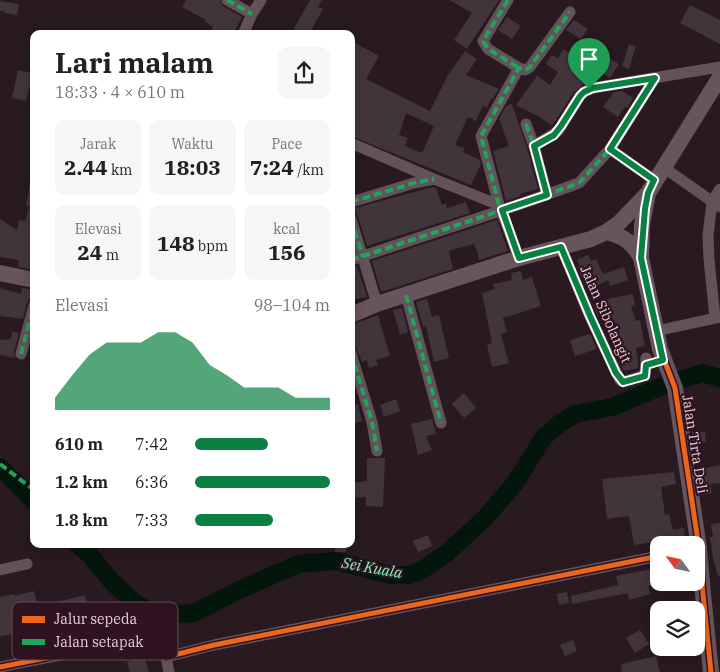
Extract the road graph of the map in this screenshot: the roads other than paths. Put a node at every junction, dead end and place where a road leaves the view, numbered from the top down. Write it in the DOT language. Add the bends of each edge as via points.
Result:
graph roads {
  1 [pos="227,0"];
  2 [pos="261,0"];
  3 [pos="508,0"];
  4 [pos="570,12"];
  5 [pos="252,14"];
  6 [pos="245,30"];
  7 [pos="720,67"];
  8 [pos="519,68"];
  9 [pos="720,77"];
  10 [pos="655,78"];
  11 [pos="526,124"];
  12 [pos="355,145"];
  13 [pos="534,146"];
  14 [pos="610,149"];
  15 [pos="434,179"];
  16 [pos="655,180"];
  17 [pos="720,189"];
  18 [pos="547,195"];
  19 [pos="355,201"];
  20 [pos="716,204"];
  21 [pos="500,208"];
  22 [pos="355,232"];
  23 [pos="606,232"];
  24 [pos="561,247"];
  25 [pos="363,257"];
  26 [pos="519,258"];
  27 [pos="641,258"];
  28 [pos="355,259"];
  29 [pos="0,273"];
  30 [pos="30,279"];
  31 [pos="406,295"];
  32 [pos="377,304"];
  33 [pos="355,313"];
  34 [pos="718,318"];
  35 [pos="30,320"];
  36 [pos="656,331"];
  37 [pos="21,354"];
  38 [pos="664,361"];
  39 [pos="355,366"];
  40 [pos="441,423"];
  41 [pos="377,451"];
  42 [pos="696,536"];
  43 [pos="650,558"];
  44 [pos="28,564"];
  45 [pos="0,570"];
  46 [pos="702,591"];
  47 [pos="178,654"];
  48 [pos="55,660"];
  49 [pos="0,667"];
  50 [pos="27,667"];
  51 [pos="711,672"];
  1 -- 5 [label="street"];
  2 -- 5 [label="street"];
  3 -- 8 [label="street" via="483,42 488,49"];
  4 -- 8 [label="street" via="530,67"];
  5 -- 6 [label="street"];
  7 -- 10 [label="street"];
  8 -- 21 [label="street" via="481,136"];
  9 -- 16 [label="street"];
  10 -- 13 [label="street" via="584,92 558,131"];
  10 -- 14 [label="street"];
  11 -- 13 [label="street"];
  12 -- 15 [label="street"];
  13 -- 18 [label="street"];
  14 -- 16 [label="street"];
  14 -- 18 [label="street" via="579,183"];
  15 -- 19 [label="street"];
  15 -- 21 [label="street"];
  16 -- 20 [label="street"];
  16 -- 23 [label="street" via="619,223"];
  16 -- 27 [label="street, Jalan Tirta Deli" via="642,225"];
  17 -- 20 [label="street"];
  18 -- 21 [label="street"];
  20 -- 34 [label="street" via="708,248"];
  21 -- 25 [label="street"];
  21 -- 26 [label="street"];
  22 -- 25 [label="street"];
  23 -- 24 [label="street"];
  23 -- 27 [label="street, Jalan Tirta Deli" via="628,240"];
  24 -- 26 [label="street"];
  24 -- 38 [label="street, Jalan Sibolangit" via="620,380 645,376 646,361"];
  25 -- 28 [label="street"];
  25 -- 32 [label="street"];
  26 -- 31 [label="street"];
  27 -- 36 [label="street, Jalan Tirta Deli"];
  29 -- 30 [label="street"];
  31 -- 32 [label="street"];
  31 -- 40 [label="street"];
  32 -- 33 [label="street"];
  34 -- 36 [label="street"];
  35 -- 37 [label="street"];
  36 -- 38 [label="street, Jalan Tirta Deli"];
  38 -- 42 [label="street, Jalan Tirta Deli" via="675,388"];
  39 -- 41 [label="street"];
  43 -- 47 [label="street"];
  44 -- 45 [label="street"];
  46 -- 51 [label="street, Jalan Tirta Deli"];
  48 -- 50 [label="street"];
  49 -- 50 [label="street"];
}
